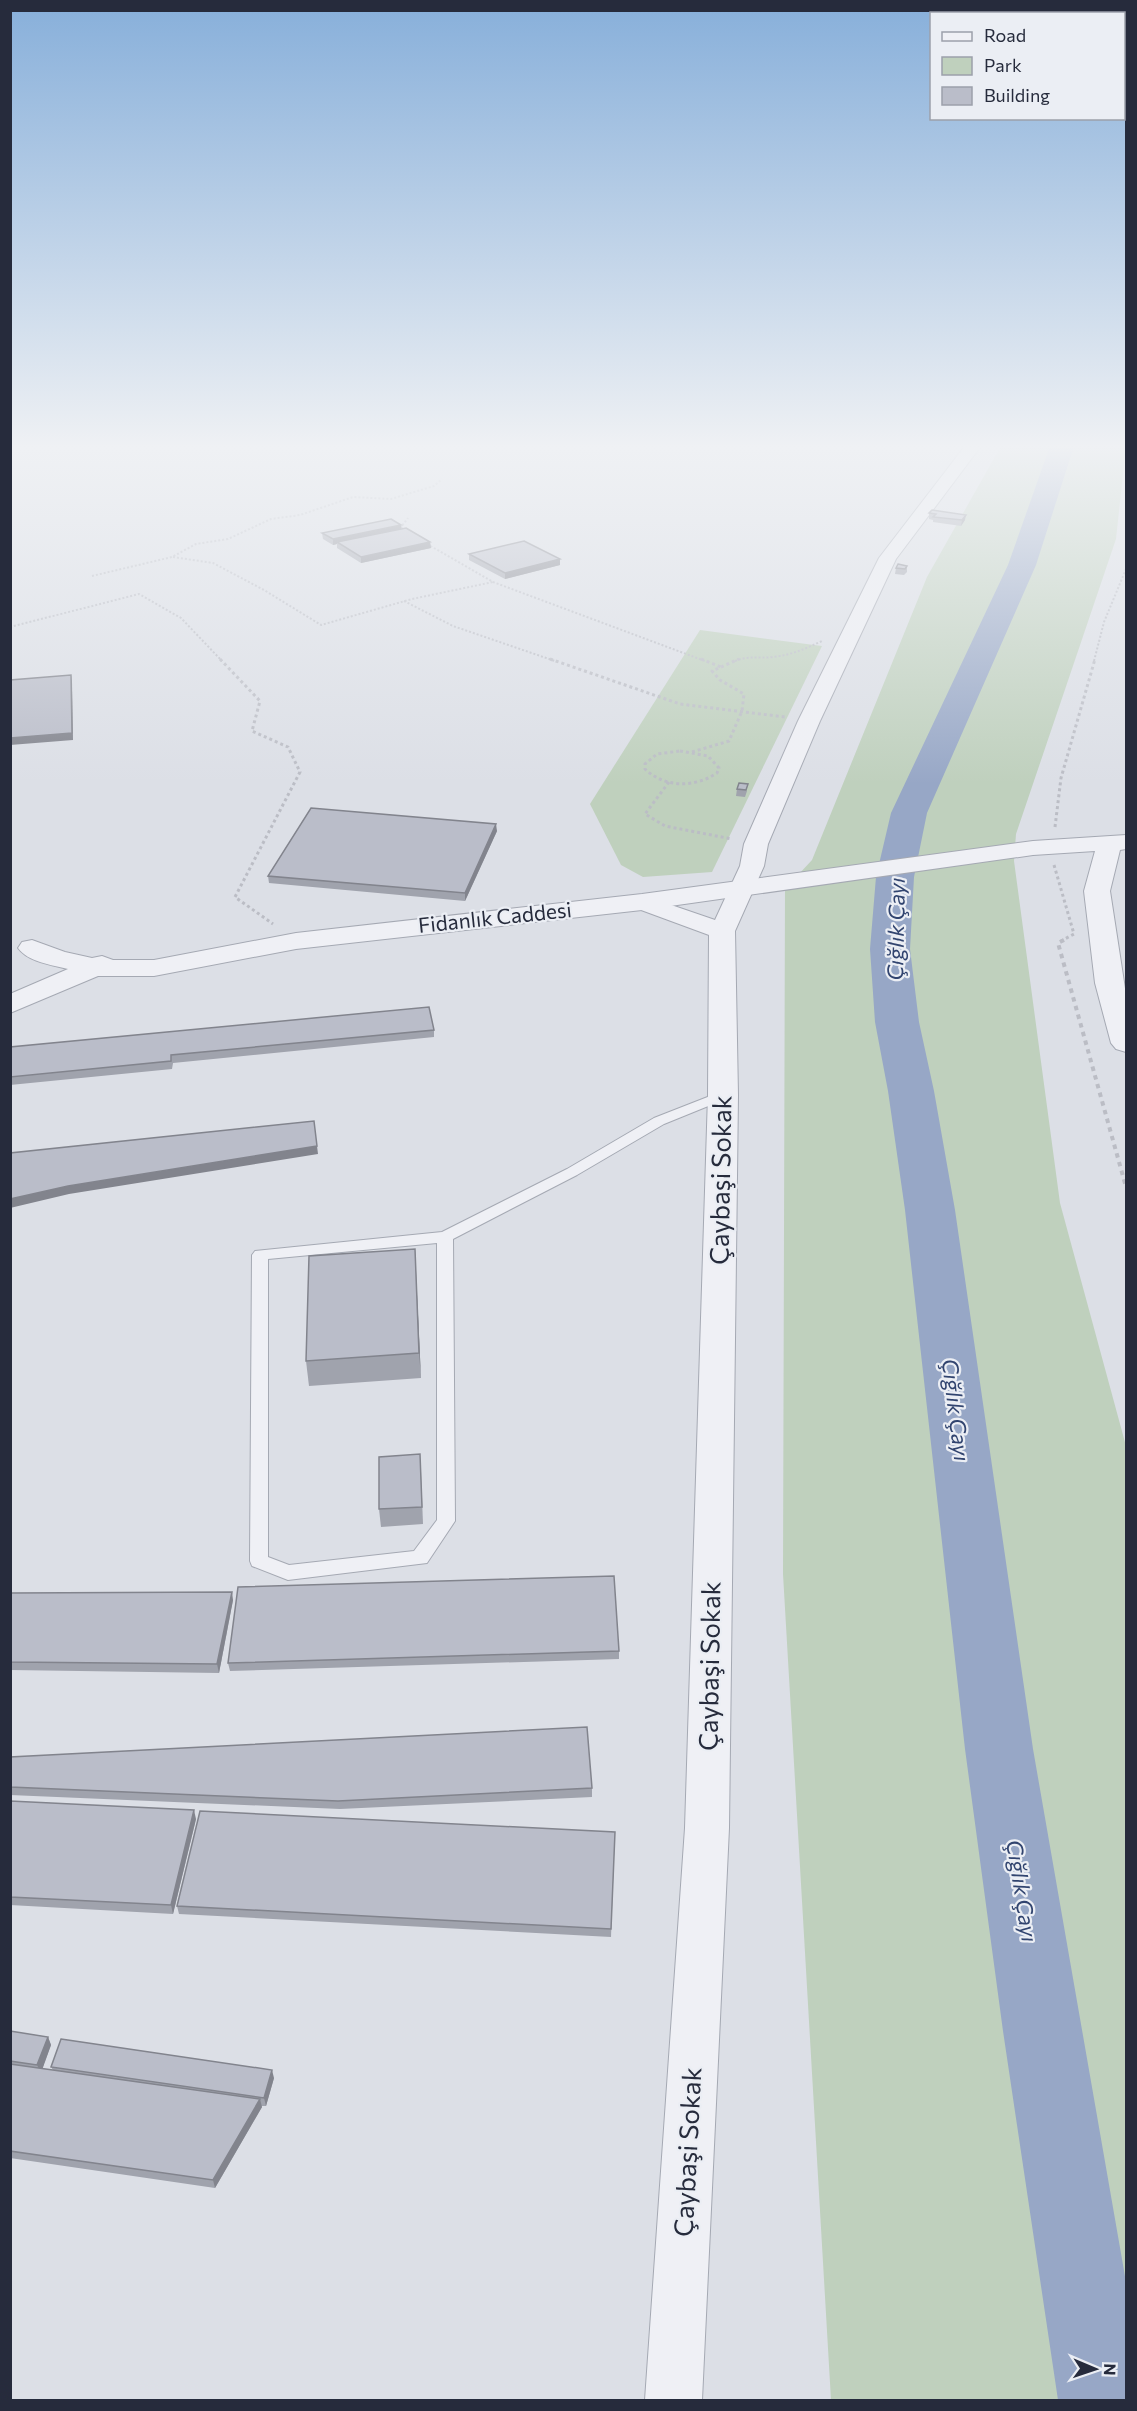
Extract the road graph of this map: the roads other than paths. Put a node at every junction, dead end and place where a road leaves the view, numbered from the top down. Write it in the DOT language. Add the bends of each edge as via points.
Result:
graph roads {
  1 [pos="888,559"];
  2 [pos="1118,843"];
  3 [pos="743,887"];
  4 [pos="642,902"];
  5 [pos="722,931"];
  6 [pos="21,947"];
  7 [pos="106,960"];
  8 [pos="10,1005"];
  9 [pos="1126,1043"];
  10 [pos="723,1095"];
  11 [pos="445,1237"];
  12 [pos="673,2400"];
  1 -- 3 [label="street" via="809,721 756,844"];
  2 -- 3 [label="street, Fidanlık Caddesi" via="1048,847"];
  2 -- 9 [label="street" via="1097,891 1109,983"];
  3 -- 4 [label="street, Fidanlık Caddesi"];
  3 -- 5 [label="street"];
  4 -- 5 [label="street"];
  4 -- 7 [label="street, Fidanlık Caddesi" via="296,941 153,968"];
  5 -- 10 [label="street, Çaybaşi Sokak"];
  6 -- 7 [label="street, Fidanlık Caddesi" via="56,958"];
  7 -- 8 [label="street"];
  10 -- 11 [label="lane" via="659,1121 572,1172"];
  10 -- 12 [label="street, Çaybaşi Sokak" via="707,1828"];
  11 -- 11 [label="lane" via="446,1521 420,1558 288,1574 259,1561 260,1255"];
}
